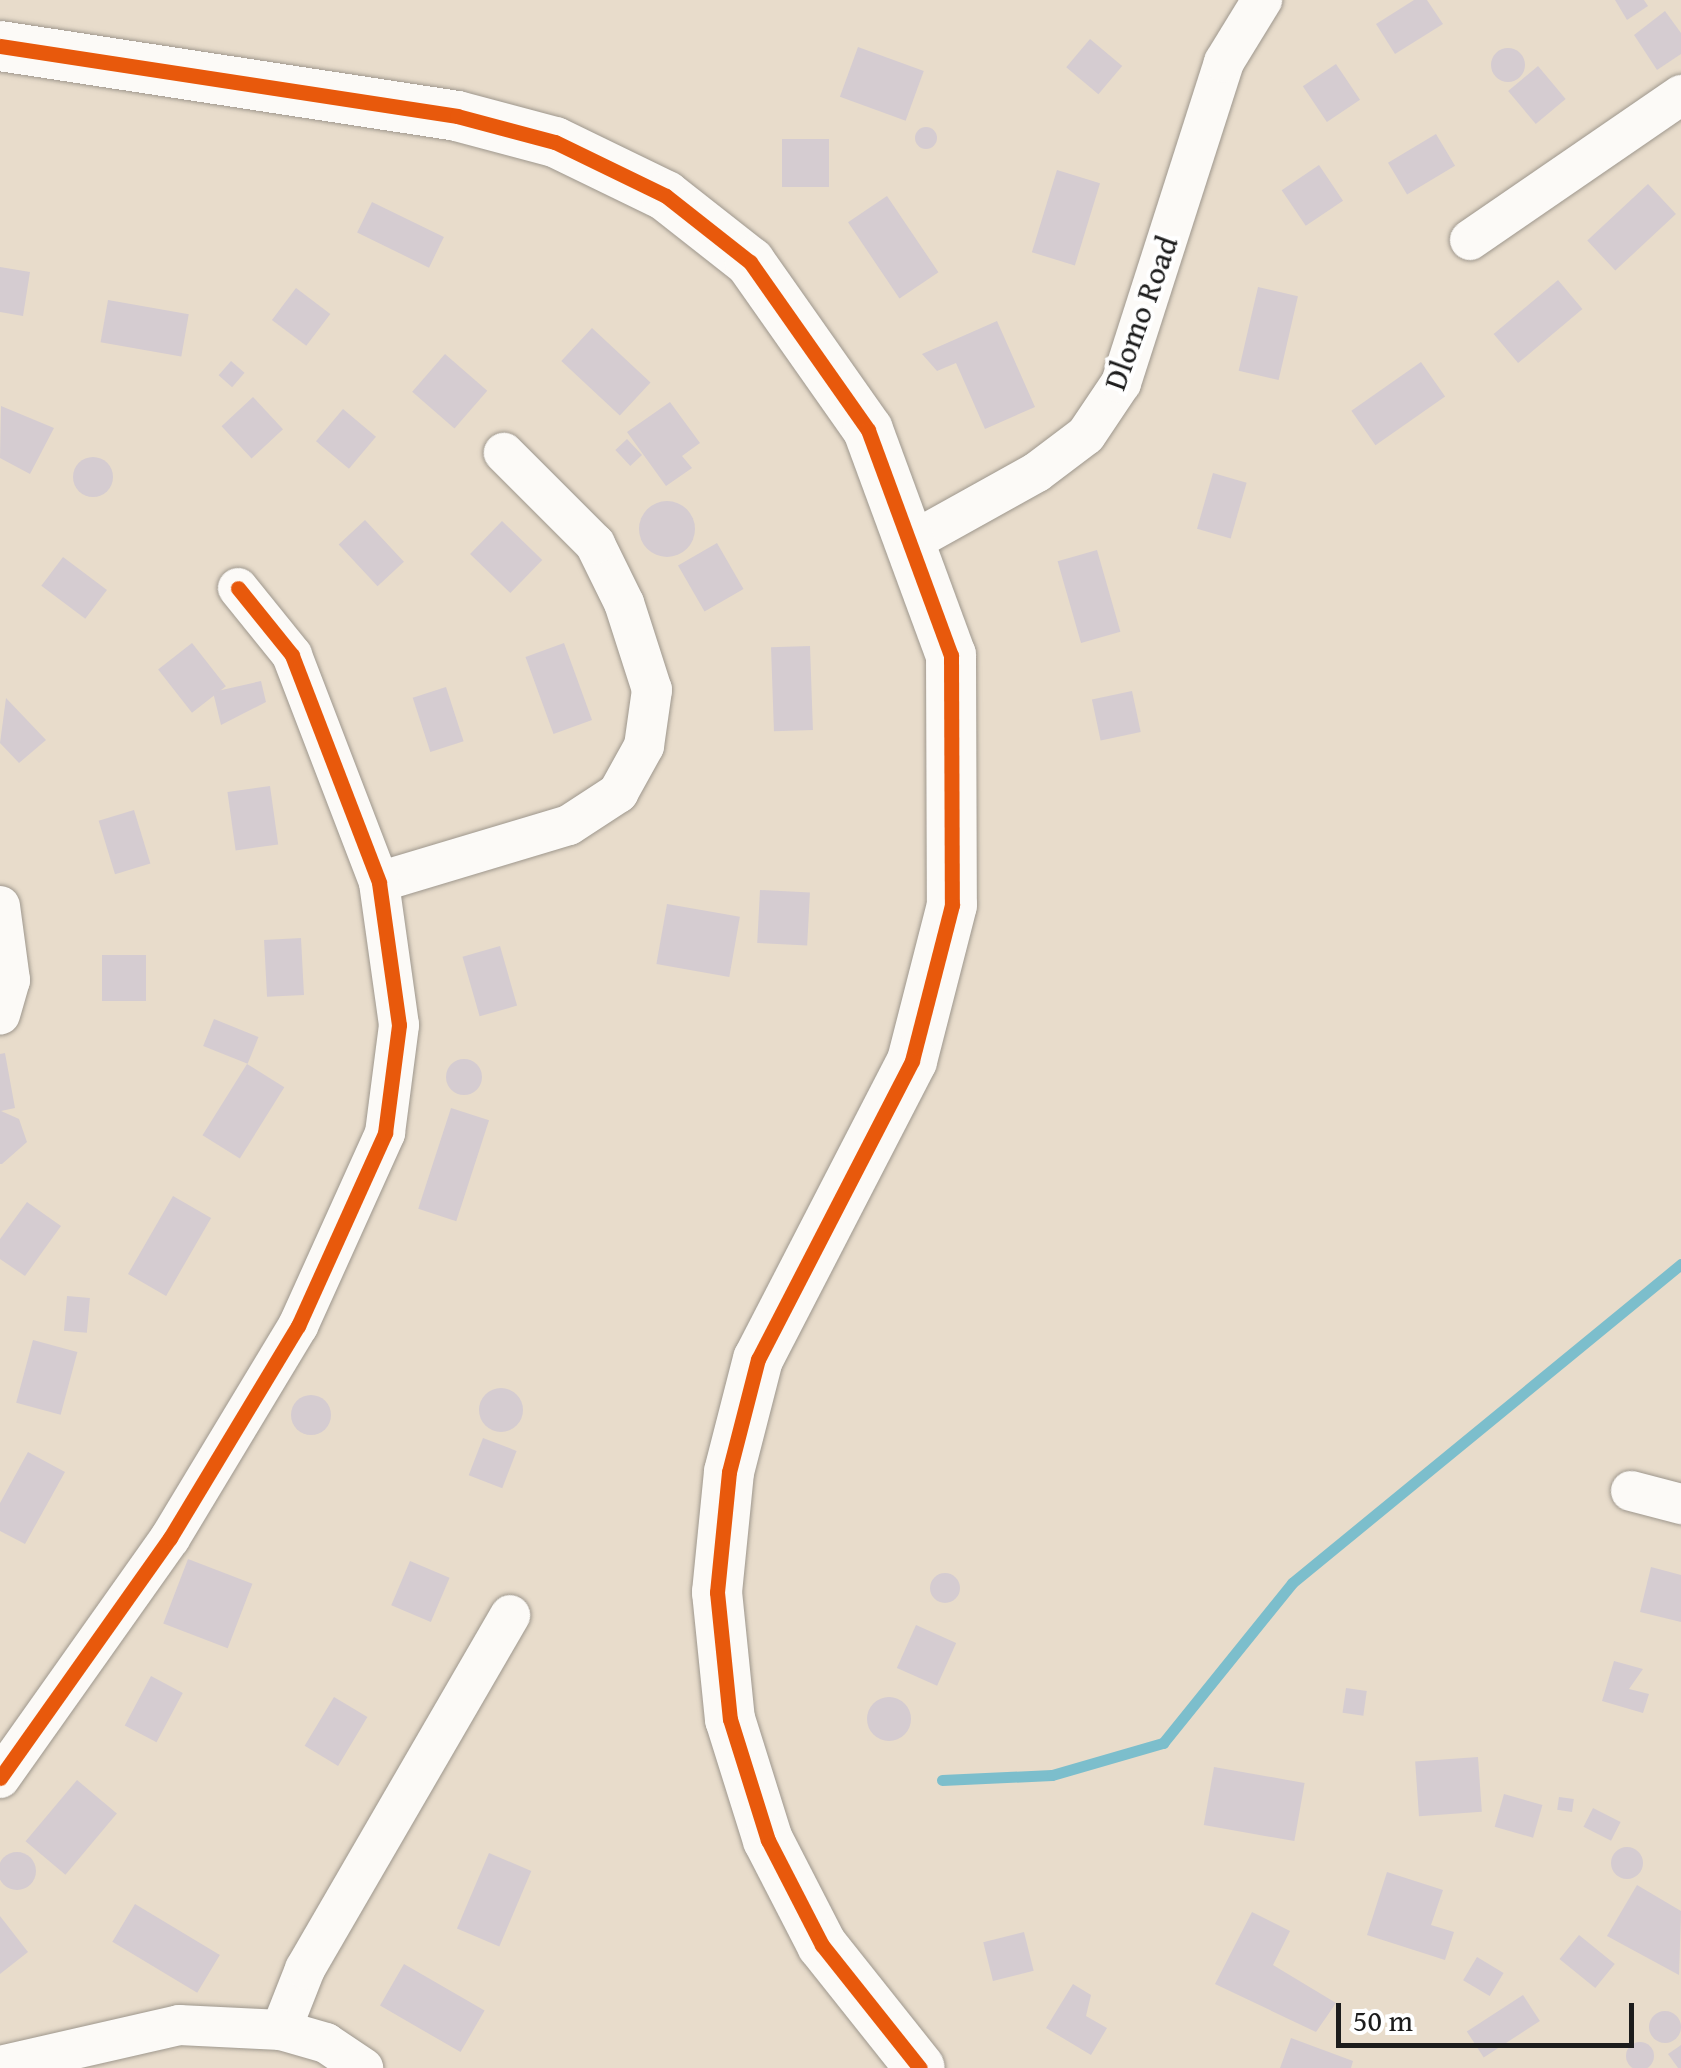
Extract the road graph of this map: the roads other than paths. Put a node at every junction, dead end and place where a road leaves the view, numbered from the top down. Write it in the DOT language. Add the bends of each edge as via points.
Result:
graph roads {
  1 [pos="1262,0"];
  2 [pos="0,46"];
  3 [pos="1681,96"];
  4 [pos="1470,240"];
  5 [pos="504,453"];
  6 [pos="913,541"];
  7 [pos="238,588"];
  8 [pos="379,882"];
  9 [pos="0,906"];
  10 [pos="0,1015"];
  11 [pos="1631,1491"];
  12 [pos="1681,1504"];
  13 [pos="510,1615"];
  14 [pos="0,1778"];
  15 [pos="281,2030"];
  16 [pos="0,2066"];
  17 [pos="364,2068"];
  18 [pos="920,2068"];
  1 -- 6 [label="street, Dlomo Road" via="1224,62 1121,383 1086,435 1037,472"];
  2 -- 6 [label="street" via="457,116 555,142 666,196 750,262 818,346 868,430"];
  3 -- 4 [label="street"];
  5 -- 8 [label="street" via="595,544 624,604 652,690 644,746 618,793 569,825"];
  6 -- 18 [label="street" via="951,655 952,905 912,1060 758,1359 729,1472 717,1592 730,1719 768,1840 822,1944"];
  7 -- 8 [label="street" via="292,655"];
  8 -- 14 [label="street" via="399,1024 385,1133 298,1326 170,1538"];
  9 -- 10 [label="street" via="10,980"];
  11 -- 12 [label="street"];
  13 -- 15 [label="street" via="305,1969"];
  15 -- 16 [label="street" via="179,2026"];
  15 -- 17 [label="street" via="326,2042"];
}
